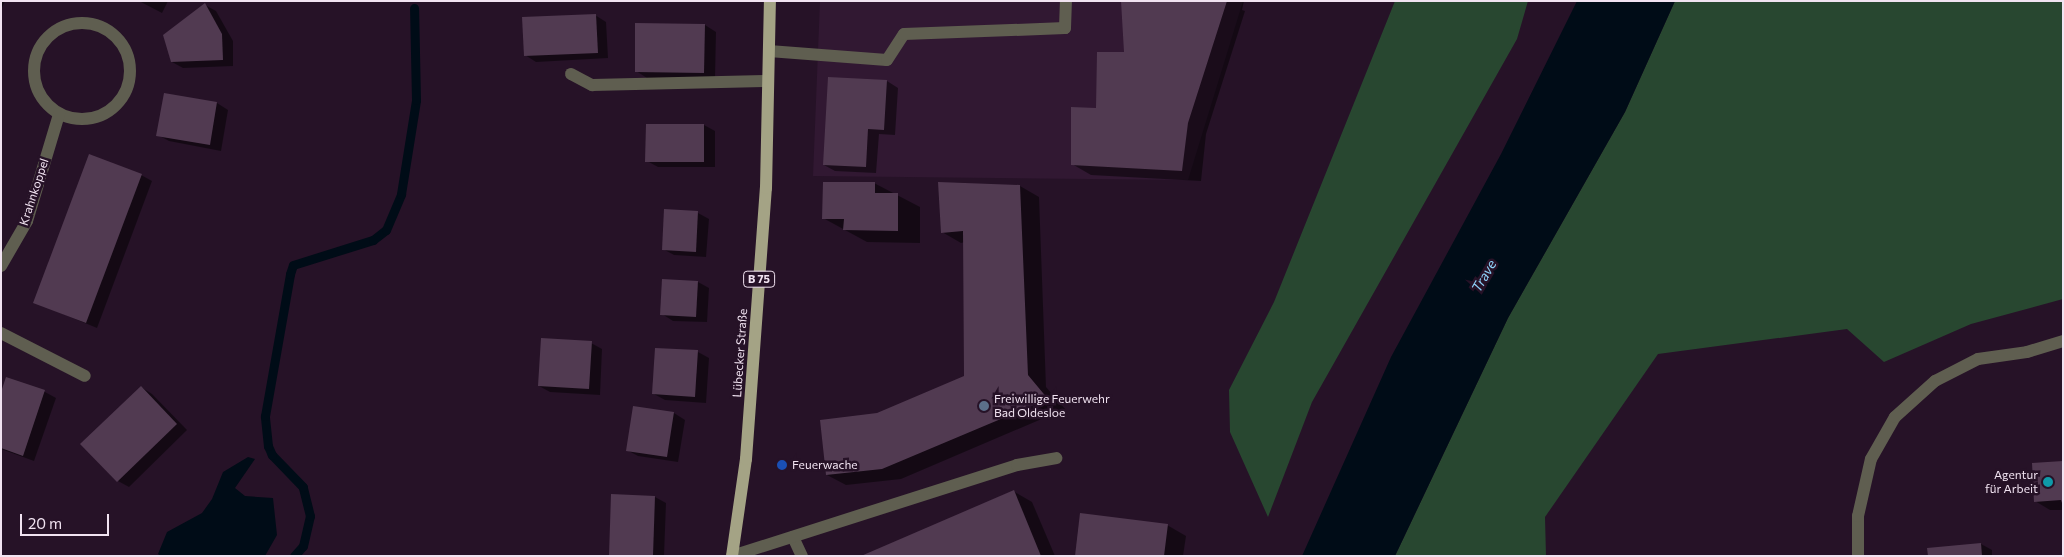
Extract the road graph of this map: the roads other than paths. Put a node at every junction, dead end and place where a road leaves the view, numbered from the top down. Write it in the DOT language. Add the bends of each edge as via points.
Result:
graph roads {
  1 [pos="770,1"];
  2 [pos="1066,1"];
  3 [pos="768,51"];
  4 [pos="572,74"];
  5 [pos="768,81"];
  6 [pos="59,114"];
  7 [pos="1,266"];
  8 [pos="1,333"];
  9 [pos="2063,341"];
  10 [pos="85,376"];
  11 [pos="1056,458"];
  12 [pos="793,537"];
  13 [pos="732,556"];
  14 [pos="802,556"];
  15 [pos="1858,556"];
  1 -- 3 [label="main road, Lübecker Straße / B 75"];
  2 -- 3 [label="street" via="1066,28 904,34 887,60"];
  3 -- 5 [label="main road, Lübecker Straße / B 75"];
  4 -- 5 [label="street" via="592,85"];
  5 -- 13 [label="main road, Lübecker Straße / B 75" via="766,188 745,465"];
  6 -- 6 [label="street" via="77,120 102,116 122,99 130,79 130,61 124,45 110,31 87,22 69,24 54,31 40,47 34,62 36,87 46,104"];
  6 -- 7 [label="street, Krahnkoppel" via="27,221"];
  8 -- 10 [label="street"];
  9 -- 15 [label="street" via="2027,352 1978,359 1935,381 1895,417 1871,459 1858,516"];
  11 -- 12 [label="street" via="1017,465"];
  12 -- 13 [label="street"];
  12 -- 14 [label="street"];
}
